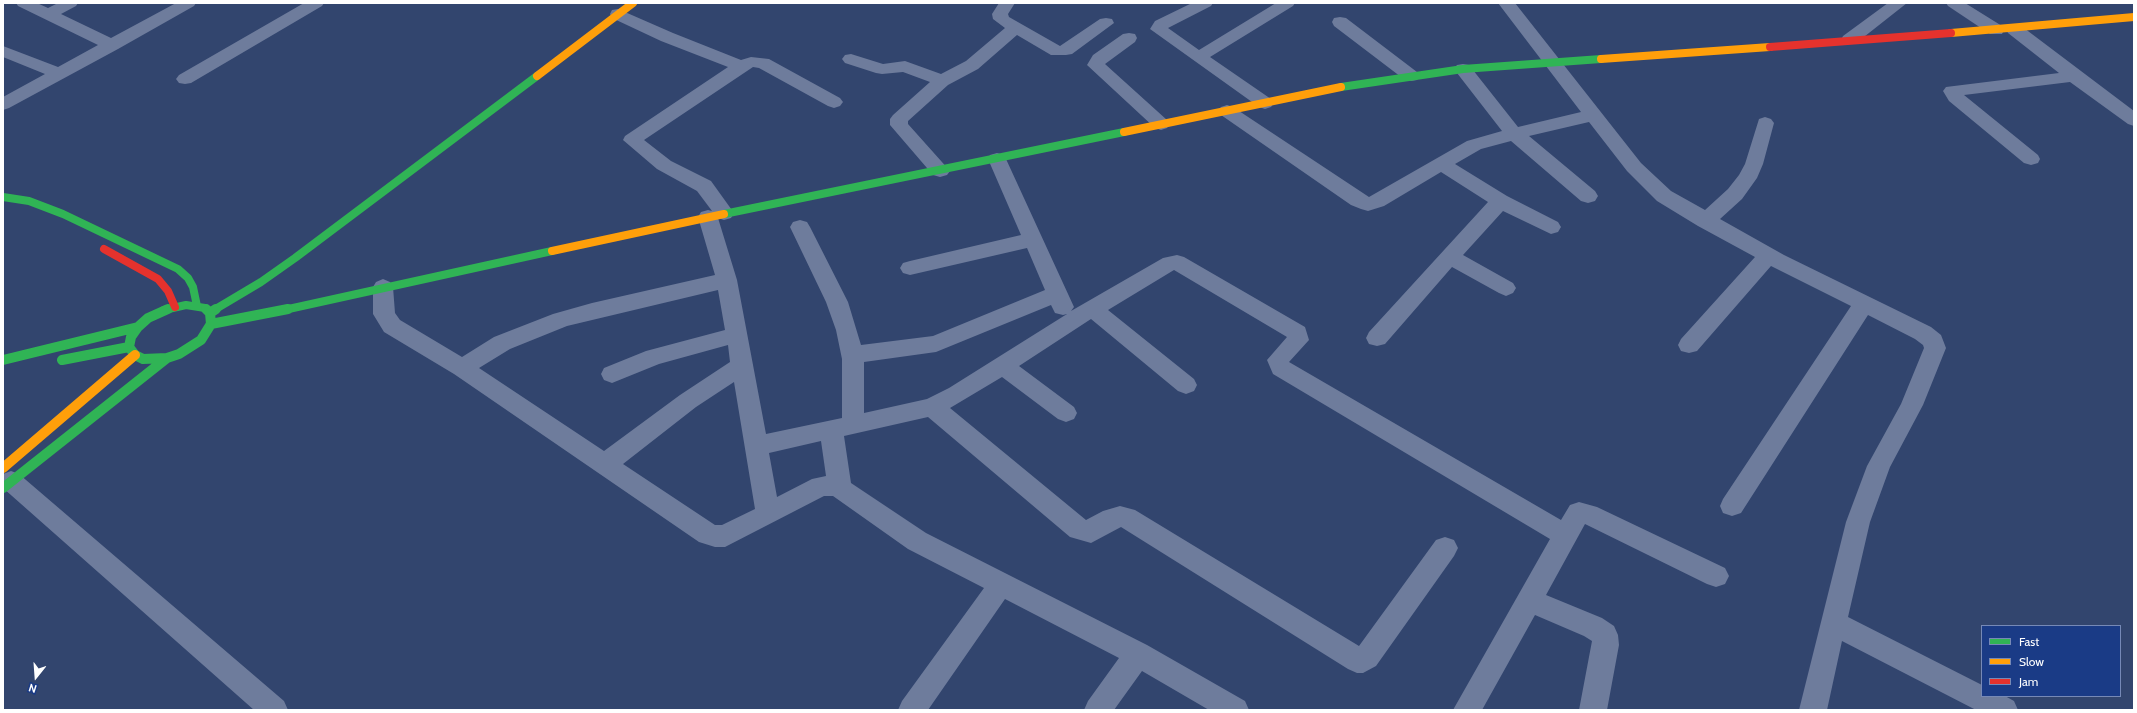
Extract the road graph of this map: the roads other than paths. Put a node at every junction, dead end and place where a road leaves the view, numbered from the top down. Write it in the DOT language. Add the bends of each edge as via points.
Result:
graph roads {
  1 [pos="24,3"];
  2 [pos="70,3"];
  3 [pos="188,3"];
  4 [pos="316,3"];
  5 [pos="633,3"];
  6 [pos="1007,3"];
  7 [pos="1205,3"];
  8 [pos="1288,3"];
  9 [pos="1506,3"];
  10 [pos="1899,3"];
  11 [pos="1954,3"];
  12 [pos="618,14"];
  13 [pos="48,15"];
  14 [pos="2133,18"];
  15 [pos="1340,22"];
  16 [pos="1106,23"];
  17 [pos="1016,28"];
  18 [pos="2014,29"];
  19 [pos="1996,30"];
  20 [pos="1129,38"];
  21 [pos="1850,40"];
  22 [pos="112,45"];
  23 [pos="3,51"];
  24 [pos="1199,57"];
  25 [pos="851,59"];
  26 [pos="1553,62"];
  27 [pos="741,66"];
  28 [pos="1463,70"];
  29 [pos="59,73"];
  30 [pos="1411,76"];
  31 [pos="2074,76"];
  32 [pos="185,79"];
  33 [pos="942,81"];
  34 [pos="834,102"];
  35 [pos="1265,103"];
  36 [pos="3,104"];
  37 [pos="1227,111"];
  38 [pos="1592,115"];
  39 [pos="2134,120"];
  40 [pos="1764,123"];
  41 [pos="1161,124"];
  42 [pos="1513,134"];
  43 [pos="997,159"];
  44 [pos="2031,159"];
  45 [pos="1440,163"];
  46 [pos="940,171"];
  47 [pos="1588,196"];
  48 [pos="4,197"];
  49 [pos="1500,201"];
  50 [pos="16,208"];
  51 [pos="716,215"];
  52 [pos="1705,221"];
  53 [pos="800,227"];
  54 [pos="1551,227"];
  55 [pos="1032,240"];
  56 [pos="93,244"];
  57 [pos="1768,256"];
  58 [pos="1450,257"];
  59 [pos="910,268"];
  60 [pos="727,280"];
  61 [pos="383,287"];
  62 [pos="1506,288"];
  63 [pos="1057,294"];
  64 [pos="1864,304"];
  65 [pos="175,306"];
  66 [pos="196,306"];
  67 [pos="1093,309"];
  68 [pos="210,313"];
  69 [pos="1070,322"];
  70 [pos="211,324"];
  71 [pos="138,327"];
  72 [pos="736,335"];
  73 [pos="1377,338"];
  74 [pos="1689,345"];
  75 [pos="130,347"];
  76 [pos="135,355"];
  77 [pos="852,355"];
  78 [pos="166,358"];
  79 [pos="3,360"];
  80 [pos="55,362"];
  81 [pos="742,365"];
  82 [pos="1002,365"];
  83 [pos="462,368"];
  84 [pos="612,374"];
  85 [pos="1186,385"];
  86 [pos="932,407"];
  87 [pos="1066,412"];
  88 [pos="842,427"];
  89 [pos="756,446"];
  90 [pos="605,464"];
  91 [pos="6,479"];
  92 [pos="840,488"];
  93 [pos="1732,506"];
  94 [pos="768,514"];
  95 [pos="1566,536"];
  96 [pos="1445,548"];
  97 [pos="1716,576"];
  98 [pos="1001,584"];
  99 [pos="1529,600"];
  100 [pos="1833,623"];
  101 [pos="1138,654"];
  102 [pos="274,710"];
  103 [pos="912,710"];
  104 [pos="1098,710"];
  105 [pos="1235,710"];
  106 [pos="1466,710"];
  107 [pos="1593,710"];
  108 [pos="1813,710"];
  109 [pos="2004,710"];
  1 -- 13 [label="street"];
  2 -- 13 [label="street"];
  3 -- 22 [label="street"];
  4 -- 32 [label="street"];
  5 -- 12 [label="main road"];
  6 -- 17 [label="street" via="999,16"];
  7 -- 24 [label="street" via="1158,28"];
  8 -- 24 [label="street"];
  9 -- 26 [label="street"];
  10 -- 21 [label="street"];
  11 -- 19 [label="street"];
  12 -- 27 [label="street"];
  12 -- 68 [label="main road" via="295,258"];
  13 -- 22 [label="street"];
  14 -- 18 [label="main road"];
  15 -- 30 [label="street"];
  16 -- 17 [label="street" via="1060,52"];
  17 -- 33 [label="street" via="972,65"];
  18 -- 19 [label="main road"];
  18 -- 31 [label="street"];
  19 -- 21 [label="main road"];
  20 -- 41 [label="street" via="1099,59 1096,65"];
  21 -- 26 [label="main road"];
  22 -- 29 [label="street"];
  23 -- 29 [label="street"];
  24 -- 35 [label="street"];
  25 -- 33 [label="street" via="882,69 908,66"];
  26 -- 28 [label="main road"];
  26 -- 38 [label="street"];
  27 -- 34 [label="street" via="755,61 763,63"];
  27 -- 51 [label="street" via="632,141 664,165 704,186"];
  28 -- 30 [label="main road"];
  28 -- 42 [label="street"];
  29 -- 36 [label="street"];
  30 -- 35 [label="main road"];
  31 -- 39 [label="street"];
  31 -- 44 [label="street" via="1952,91 1955,97"];
  33 -- 46 [label="street" via="901,117 898,123"];
  35 -- 37 [label="main road"];
  37 -- 41 [label="main road"];
  37 -- 45 [label="street" via="1363,202 1377,201"];
  38 -- 42 [label="street"];
  38 -- 52 [label="street" via="1647,182 1669,200"];
  40 -- 52 [label="street" via="1754,164 1747,178 1735,194"];
  41 -- 43 [label="main road"];
  42 -- 45 [label="street" via="1474,145"];
  42 -- 47 [label="street"];
  43 -- 46 [label="main road"];
  43 -- 55 [label="street"];
  45 -- 49 [label="street"];
  46 -- 51 [label="main road"];
  48 -- 50 [label="main road"];
  48 -- 66 [label="main road" via="29,201 63,214 178,269 193,287"];
  49 -- 54 [label="street"];
  49 -- 58 [label="street"];
  51 -- 60 [label="street"];
  51 -- 61 [label="main road"];
  52 -- 57 [label="street"];
  53 -- 77 [label="street" via="837,302"];
  55 -- 59 [label="street"];
  55 -- 63 [label="street"];
  56 -- 65 [label="main road" via="158,279 168,291"];
  57 -- 64 [label="street"];
  57 -- 74 [label="street"];
  58 -- 62 [label="street"];
  58 -- 73 [label="street"];
  60 -- 72 [label="street"];
  60 -- 83 [label="street" via="561,320 502,343"];
  61 -- 70 [label="main road" via="249,318"];
  61 -- 83 [label="street" via="384,314 388,323"];
  63 -- 69 [label="street"];
  63 -- 77 [label="street" via="936,344"];
  64 -- 93 [label="street"];
  64 -- 100 [label="street" via="1929,337 1934,348 1912,405 1879,466 1862,512"];
  65 -- 66 [label="main road"];
  65 -- 71 [label="main road" via="148,318"];
  66 -- 68 [label="main road"];
  67 -- 69 [label="street"];
  67 -- 85 [label="street"];
  67 -- 95 [label="street" via="1170,263 1182,263 1297,333 1298,340 1278,360 1281,368"];
  68 -- 70 [label="main road"];
  69 -- 82 [label="street"];
  70 -- 78 [label="main road" via="201,340 191,348"];
  71 -- 75 [label="main road" via="131,337"];
  71 -- 79 [label="main road"];
  72 -- 81 [label="street"];
  72 -- 84 [label="street" via="654,357"];
  75 -- 76 [label="main road"];
  75 -- 80 [label="main road"];
  76 -- 78 [label="main road" via="143,359"];
  76 -- 91 [label="main road"];
  77 -- 88 [label="street"];
  78 -- 91 [label="main road"];
  81 -- 89 [label="street"];
  81 -- 90 [label="street" via="688,401"];
  82 -- 86 [label="street"];
  82 -- 87 [label="street"];
  83 -- 90 [label="street"];
  86 -- 88 [label="street"];
  86 -- 96 [label="street" via="1079,529 1091,532 1112,518 1126,517 1357,660 1367,657"];
  88 -- 89 [label="street"];
  88 -- 92 [label="street"];
  89 -- 94 [label="street"];
  90 -- 94 [label="street" via="708,534 715,536 732,533"];
  91 -- 102 [label="street"];
  92 -- 94 [label="street" via="821,486"];
  92 -- 98 [label="street" via="918,541"];
  95 -- 97 [label="street" via="1578,513 1584,512"];
  95 -- 99 [label="street"];
  98 -- 101 [label="street"];
  98 -- 103 [label="street"];
  99 -- 106 [label="street"];
  99 -- 107 [label="street" via="1593,627 1605,635 1606,645"];
  100 -- 108 [label="street"];
  100 -- 109 [label="street"];
  101 -- 104 [label="street"];
  101 -- 105 [label="street"];
}
